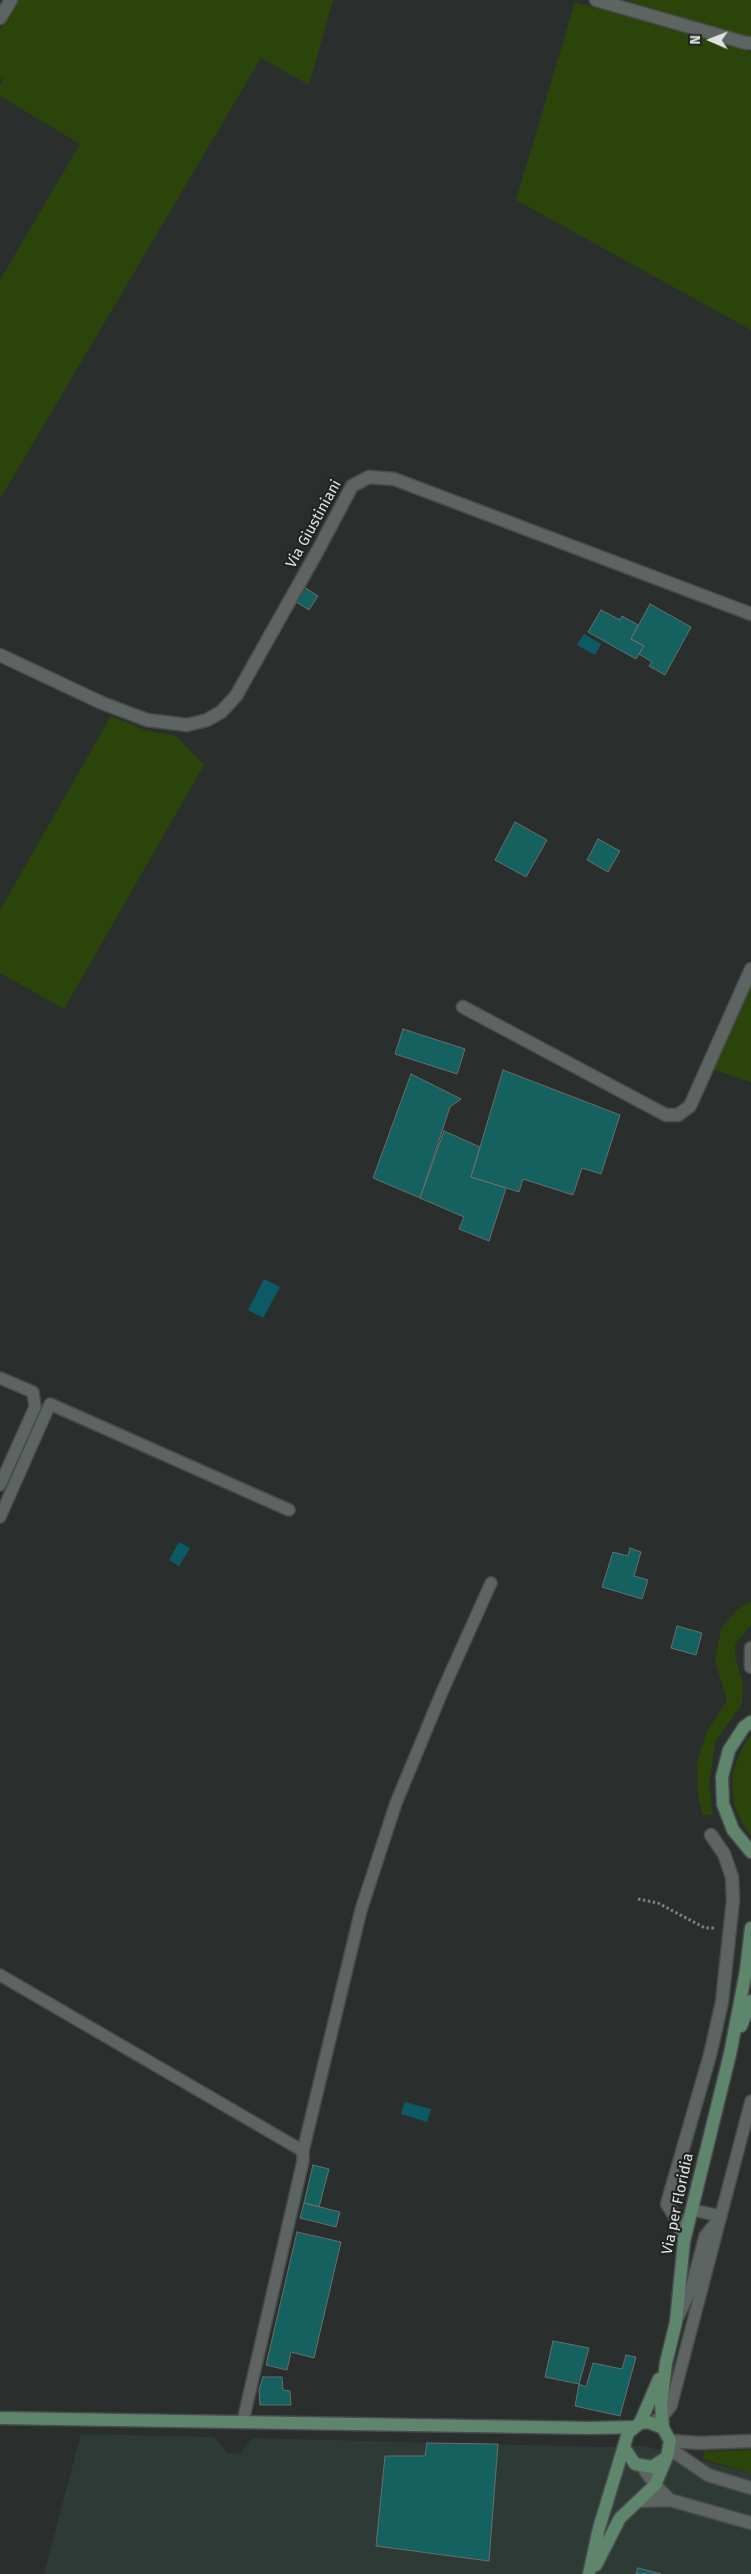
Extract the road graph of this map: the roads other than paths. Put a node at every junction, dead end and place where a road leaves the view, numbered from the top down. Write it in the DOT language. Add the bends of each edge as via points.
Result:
graph roads {
  1 [pos="11,0"];
  2 [pos="596,0"];
  3 [pos="0,18"];
  4 [pos="751,43"];
  5 [pos="751,614"];
  6 [pos="0,655"];
  7 [pos="751,969"];
  8 [pos="463,1007"];
  9 [pos="0,1378"];
  10 [pos="0,1485"];
  11 [pos="289,1510"];
  12 [pos="0,1517"];
  13 [pos="491,1583"];
  14 [pos="751,1648"];
  15 [pos="751,1667"];
  16 [pos="751,1722"];
  17 [pos="711,1835"];
  18 [pos="751,1854"];
  19 [pos="751,1928"];
  20 [pos="0,1975"];
  21 [pos="751,2001"];
  22 [pos="730,2054"];
  23 [pos="751,2101"];
  24 [pos="303,2150"];
  25 [pos="692,2210"];
  26 [pos="721,2216"];
  27 [pos="684,2241"];
  28 [pos="676,2322"];
  29 [pos="666,2363"];
  30 [pos="0,2418"];
  31 [pos="243,2421"];
  32 [pos="662,2422"];
  33 [pos="641,2424"];
  34 [pos="590,2428"];
  35 [pos="751,2441"];
  36 [pos="625,2446"];
  37 [pos="669,2449"];
  38 [pos="643,2467"];
  39 [pos="655,2486"];
  40 [pos="751,2488"];
  41 [pos="670,2500"];
  42 [pos="638,2501"];
  43 [pos="751,2523"];
  44 [pos="590,2574"];
  1 -- 3 [label="street"];
  2 -- 4 [label="street"];
  5 -- 6 [label="street, Via Giustiniani" via="394,479 369,477 352,486 236,696 208,720 188,725 146,720"];
  7 -- 8 [label="street" via="690,1106 678,1115 666,1115"];
  9 -- 10 [label="lane" via="32,1392 35,1407"];
  11 -- 12 [label="lane" via="50,1404"];
  13 -- 24 [label="lane" via="396,1803 361,1910"];
  14 -- 15 [label="street"];
  16 -- 18 [label="main road" via="729,1750 722,1777 723,1804 733,1830"];
  17 -- 27 [label="street" via="724,1854 732,1877 731,1928 722,2002 710,2055 667,2204 678,2221"];
  19 -- 22 [label="main road"];
  20 -- 24 [label="lane"];
  21 -- 22 [label="main road"];
  22 -- 25 [label="main road, Via per Floridia"];
  23 -- 26 [label="lane"];
  24 -- 31 [label="lane"];
  25 -- 26 [label="lane"];
  25 -- 27 [label="main road, Via per Floridia"];
  26 -- 28 [label="lane" via="705,2236 691,2289"];
  26 -- 32 [label="lane" via="671,2406"];
  27 -- 28 [label="main road, Via per Floridia"];
  28 -- 29 [label="main road, Via per Floridia"];
  29 -- 32 [label="main road"];
  29 -- 33 [label="main road"];
  30 -- 31 [label="main road"];
  31 -- 34 [label="main road"];
  32 -- 33 [label="main road"];
  32 -- 37 [label="main road"];
  33 -- 34 [label="main road"];
  33 -- 36 [label="main road" via="628,2433"];
  34 -- 36 [label="main road"];
  35 -- 37 [label="street" via="700,2443"];
  36 -- 38 [label="main road" via="635,2464"];
  36 -- 44 [label="main road" via="598,2528"];
  37 -- 38 [label="main road" via="652,2467"];
  37 -- 39 [label="main road"];
  37 -- 40 [label="street" via="708,2475"];
  38 -- 39 [label="street"];
  39 -- 41 [label="street"];
  39 -- 42 [label="main road"];
  41 -- 42 [label="street"];
  41 -- 43 [label="street"];
  42 -- 44 [label="main road" via="620,2518"];
}
